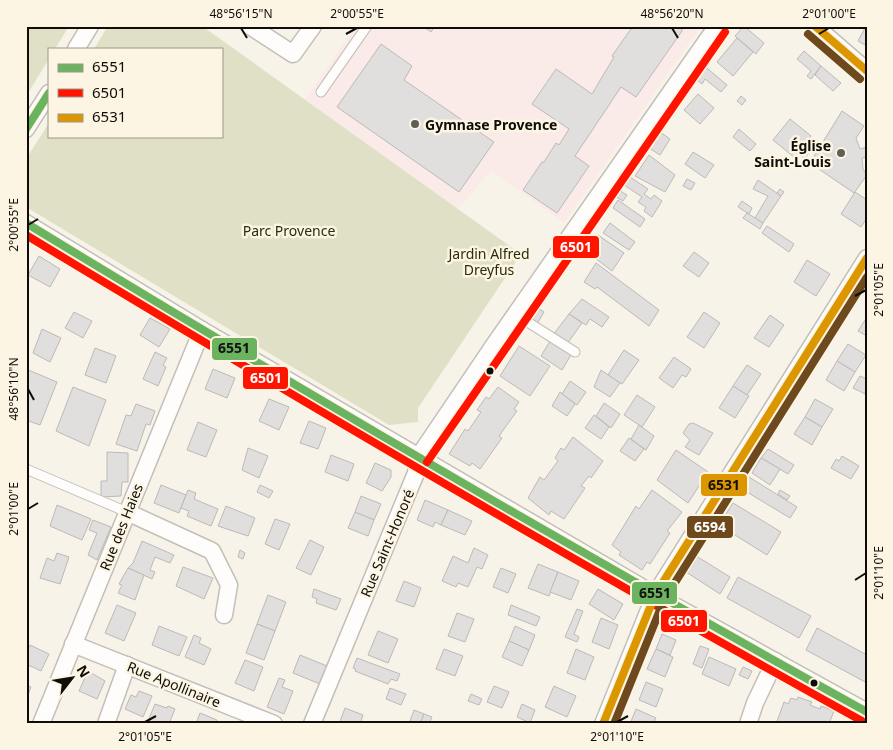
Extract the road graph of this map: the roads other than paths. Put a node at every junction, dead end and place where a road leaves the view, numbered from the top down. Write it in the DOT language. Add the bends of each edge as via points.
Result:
graph roads {
  1 [pos="90,26"];
  2 [pos="250,26"];
  3 [pos="313,26"];
  4 [pos="367,26"];
  5 [pos="717,26"];
  6 [pos="815,26"];
  7 [pos="77,48"];
  8 [pos="867,72"];
  9 [pos="322,92"];
  10 [pos="48,94"];
  11 [pos="26,129"];
  12 [pos="26,223"];
  13 [pos="867,258"];
  14 [pos="515,314"];
  15 [pos="202,330"];
  16 [pos="575,352"];
  17 [pos="419,456"];
  18 [pos="26,469"];
  19 [pos="127,512"];
  20 [pos="655,595"];
  21 [pos="224,615"];
  22 [pos="73,644"];
  23 [pos="775,661"];
  24 [pos="127,665"];
  25 [pos="867,712"];
  26 [pos="41,724"];
  27 [pos="106,724"];
  28 [pos="274,724"];
  29 [pos="312,724"];
  30 [pos="603,724"];
  31 [pos="748,724"];
  1 -- 7 [label="street"];
  2 -- 3 [label="street" via="293,54"];
  4 -- 9 [label="lane"];
  5 -- 14 [label="street, Rue Saint-Honoré"];
  6 -- 8 [label="street"];
  10 -- 11 [label="street"];
  12 -- 15 [label="street"];
  13 -- 20 [label="street"];
  14 -- 16 [label="lane"];
  14 -- 17 [label="street, Rue Saint-Honoré"];
  15 -- 17 [label="street"];
  15 -- 19 [label="street, Rue des Haies"];
  17 -- 20 [label="street"];
  17 -- 29 [label="street, Rue Saint-Honoré" via="416,473"];
  18 -- 19 [label="lane"];
  19 -- 21 [label="street" via="212,551 229,585"];
  19 -- 22 [label="street, Rue des Haies"];
  20 -- 23 [label="street"];
  20 -- 30 [label="street"];
  22 -- 24 [label="street, Rue Apollinaire"];
  22 -- 26 [label="street, Rue des Haies"];
  23 -- 25 [label="street"];
  23 -- 31 [label="street"];
  24 -- 27 [label="street"];
  24 -- 28 [label="street, Rue Apollinaire"];
}
